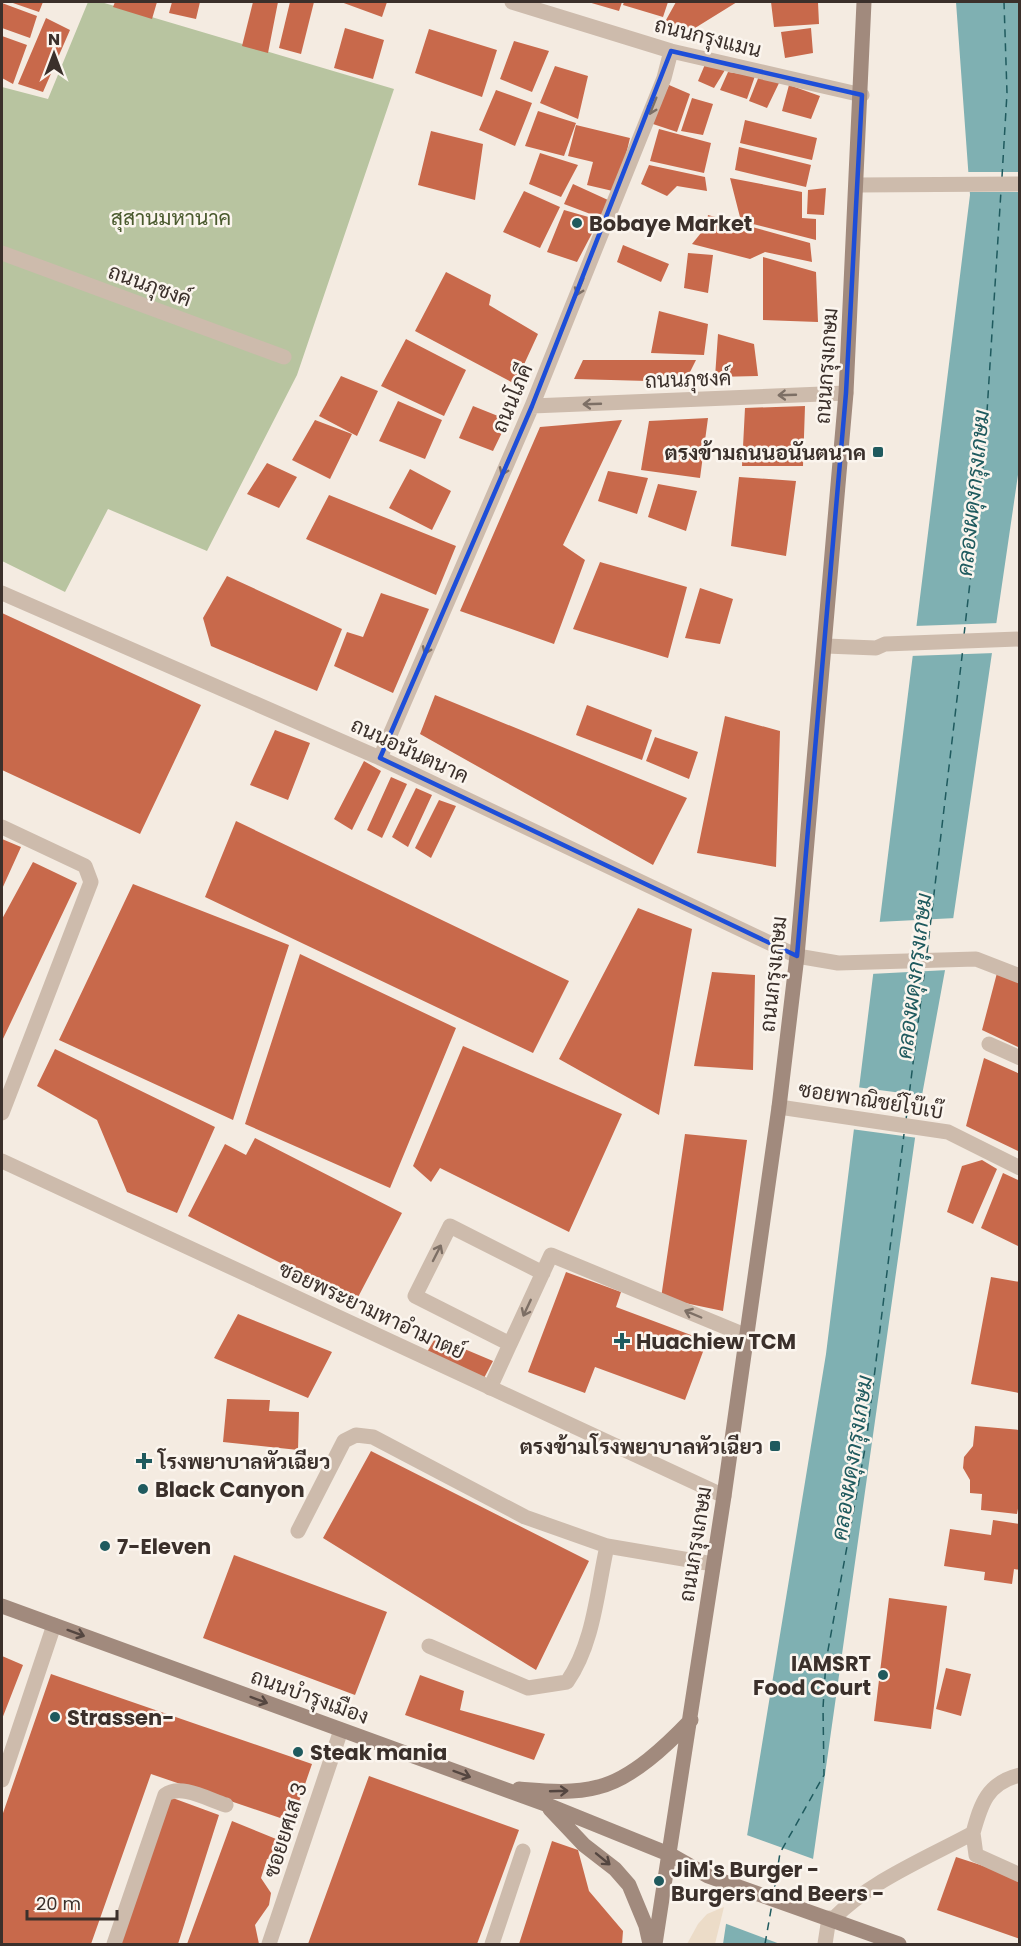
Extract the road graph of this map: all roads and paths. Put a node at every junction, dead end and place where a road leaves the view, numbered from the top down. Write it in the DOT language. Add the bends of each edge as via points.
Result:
graph roads {
  1 [pos="512,2"];
  2 [pos="864,2"];
  3 [pos="671,51"];
  4 [pos="862,95"];
  5 [pos="1020,184"];
  6 [pos="857,185"];
  7 [pos="2,252"];
  8 [pos="284,357"];
  9 [pos="846,393"];
  10 [pos="532,406"];
  11 [pos="2,592"];
  12 [pos="1020,639"];
  13 [pos="826,646"];
  14 [pos="380,758"];
  15 [pos="2,827"];
  16 [pos="797,956"];
  17 [pos="1020,976"];
  18 [pos="989,1044"];
  19 [pos="1020,1058"];
  20 [pos="779,1107"];
  21 [pos="2,1113"];
  22 [pos="2,1161"];
  23 [pos="1020,1168"];
  24 [pos="543,1273"];
  25 [pos="747,1336"];
  26 [pos="510,1344"];
  27 [pos="490,1388"];
  28 [pos="724,1496"];
  29 [pos="298,1531"];
  30 [pos="607,1546"];
  31 [pos="713,1564"];
  32 [pos="2,1606"];
  33 [pos="54,1625"];
  34 [pos="429,1646"];
  35 [pos="691,1720"];
  36 [pos="341,1730"];
  37 [pos="1020,1775"];
  38 [pos="2,1780"];
  39 [pos="501,1788"];
  40 [pos="546,1804"];
  41 [pos="226,1805"];
  42 [pos="973,1833"];
  43 [pos="523,1851"];
  44 [pos="671,1855"];
  45 [pos="1020,1875"];
  46 [pos="831,1919"];
  47 [pos="114,1944"];
  48 [pos="269,1944"];
  49 [pos="492,1944"];
  50 [pos="650,1944"];
  51 [pos="655,1944"];
  52 [pos="825,1944"];
  53 [pos="899,1944"];
  1 -- 3 [label="street, ถนนกรุงแมน"];
  2 -- 4 [label="main road, ถนนกรุงเกษม"];
  3 -- 4 [label="street, ถนนกรุงแมน"];
  3 -- 10 [label="street, ถนนโภคี, one-way" via="664,78"];
  4 -- 6 [label="main road, ถนนกรุงเกษม"];
  5 -- 6 [label="street"];
  6 -- 9 [label="main road, ถนนกรุงเกษม"];
  7 -- 8 [label="street, ถนนภุชงค์"];
  9 -- 10 [label="street, ถนนภุชงค์, one-way"];
  9 -- 13 [label="main road, ถนนกรุงเกษม"];
  10 -- 14 [label="street, ถนนโภคี, one-way"];
  11 -- 14 [label="street, ถนนอนันตนาค"];
  12 -- 13 [label="street" via="885,644 876,648"];
  13 -- 16 [label="main road, ถนนกรุงเกษม"];
  14 -- 16 [label="street, ถนนอนันตนาค"];
  15 -- 21 [label="street" via="85,866 91,882"];
  16 -- 17 [label="street, ถนนอนันตนาค" via="838,963 976,959"];
  16 -- 20 [label="main road, ถนนกรุงเกษม"];
  18 -- 19 [label="street"];
  20 -- 23 [label="street, ซอยพาณิชย์โบ๊เบ๊" via="948,1132"];
  20 -- 25 [label="main road, ถนนกรุงเกษม"];
  22 -- 27 [label="street, ซอยพระยามหาอำมาตย์"];
  25 -- 24 [label="street, one-way" via="551,1255"];
  24 -- 26 [label="street, one-way"];
  26 -- 24 [label="street, one-way" via="415,1296 450,1226"];
  25 -- 28 [label="main road, ถนนกรุงเกษม"];
  26 -- 27 [label="street"];
  27 -- 28 [label="street, ซอยพระยามหาอำมาตย์"];
  28 -- 31 [label="main road, ถนนกรุงเกษม"];
  29 -- 30 [label="street" via="344,1440 356,1435 373,1437 525,1517"];
  30 -- 31 [label="street"];
  30 -- 34 [label="street" via="595,1613 577,1668 567,1682 528,1688"];
  31 -- 35 [label="main road, ถนนกรุงเกษม"];
  32 -- 33 [label="main road, ถนนบำรุงเมือง"];
  33 -- 36 [label="main road, ถนนบำรุงเมือง, one-way"];
  33 -- 38 [label="street"];
  39 -- 35 [label="main road, one-way" via="556,1791 599,1787 656,1754"];
  35 -- 44 [label="main road, ถนนกรุงเกษม"];
  36 -- 39 [label="main road, ถนนบำรุงเมือง, one-way"];
  36 -- 48 [label="street, ซอยยศเส 3"];
  37 -- 42 [label="street" via="1003,1779 982,1801"];
  39 -- 40 [label="main road, ถนนบำรุงเมือง"];
  40 -- 44 [label="main road, ถนนบำรุงเมือง"];
  40 -- 50 [label="main road, one-way" via="629,1885"];
  41 -- 47 [label="street" via="180,1790 165,1795"];
  42 -- 45 [label="street" via="976,1855"];
  42 -- 46 [label="street" via="871,1888"];
  43 -- 49 [label="street"];
  44 -- 46 [label="main road, ถนนบำรุงเมือง" via="708,1876"];
  44 -- 51 [label="main road, ถนนกรุงเกษม"];
  46 -- 52 [label="street"];
  46 -- 53 [label="main road, ถนนบำรุงเมือง"];
}
